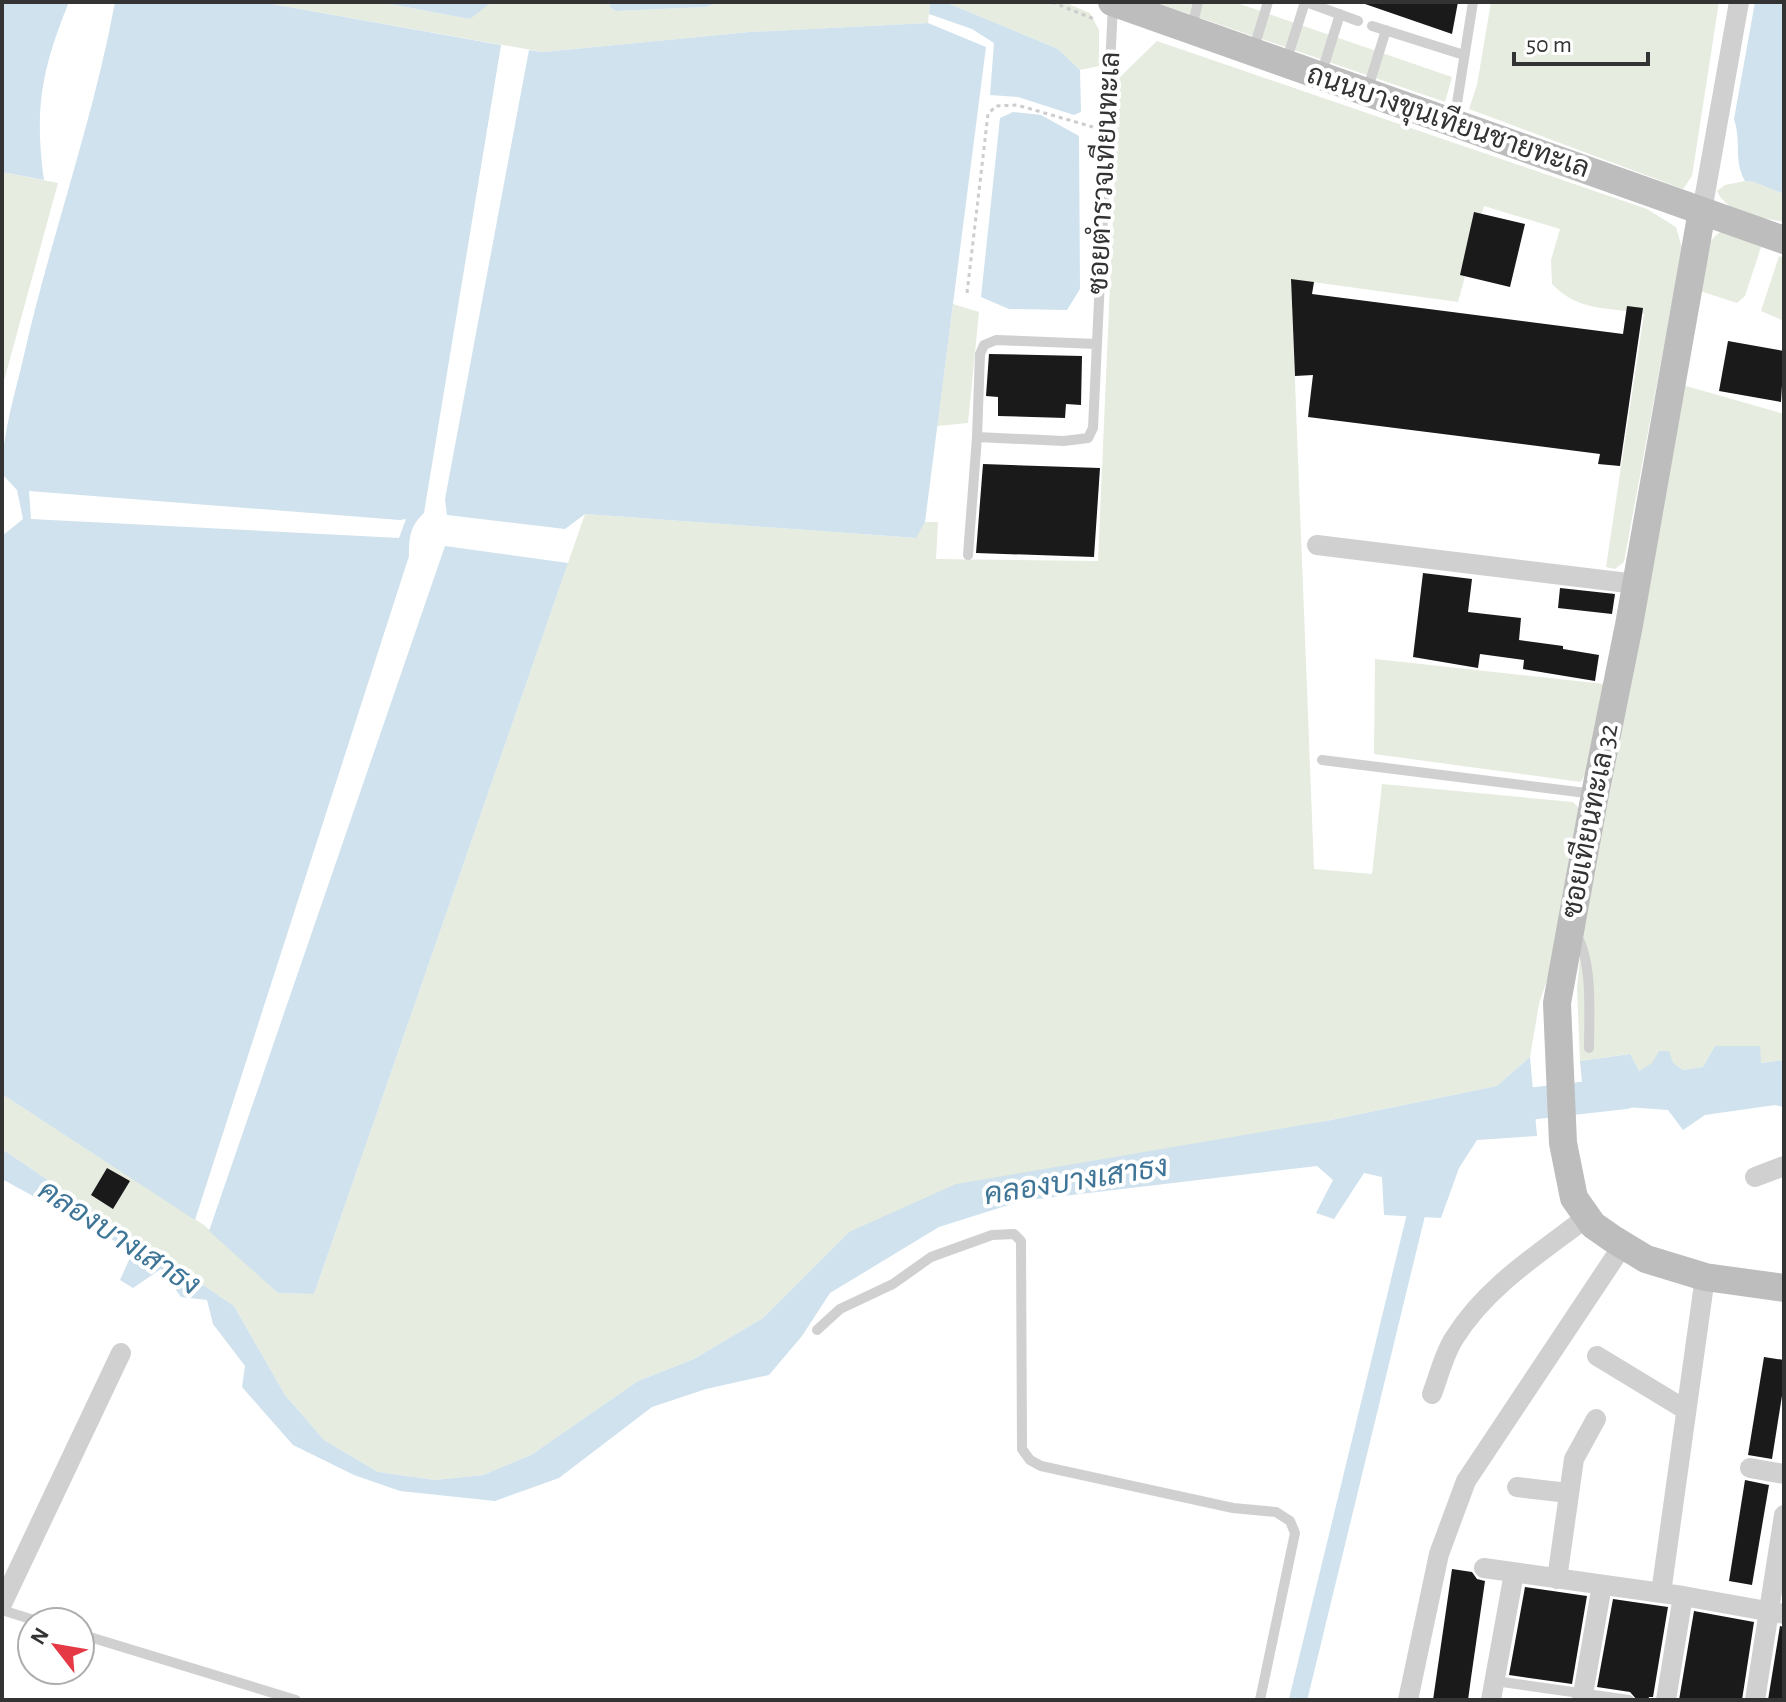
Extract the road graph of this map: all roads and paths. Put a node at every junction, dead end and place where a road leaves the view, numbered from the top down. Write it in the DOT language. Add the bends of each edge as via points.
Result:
graph roads {
  1 [pos="1112,2"];
  2 [pos="1198,2"];
  3 [pos="1268,2"];
  4 [pos="1305,2"];
  5 [pos="1473,2"];
  6 [pos="1739,2"];
  7 [pos="1340,14"];
  8 [pos="1358,21"];
  9 [pos="1372,26"];
  10 [pos="1192,30"];
  11 [pos="1386,30"];
  12 [pos="1253,53"];
  13 [pos="1464,55"];
  14 [pos="1285,64"];
  15 [pos="1320,77"];
  16 [pos="1366,93"];
  17 [pos="1454,124"];
  18 [pos="1107,131"];
  19 [pos="1702,211"];
  20 [pos="1784,240"];
  21 [pos="967,293"];
  22 [pos="1097,344"];
  23 [pos="977,437"];
  24 [pos="1317,545"];
  25 [pos="968,555"];
  26 [pos="1636,584"];
  27 [pos="1322,760"];
  28 [pos="1595,794"];
  29 [pos="1571,925"];
  30 [pos="1589,1048"];
  31 [pos="1784,1166"];
  32 [pos="1755,1177"];
  33 [pos="1587,1217"];
  34 [pos="1623,1245"];
  35 [pos="1705,1277"];
  36 [pos="1784,1288"];
  37 [pos="817,1330"];
  38 [pos="121,1353"];
  39 [pos="1597,1356"];
  40 [pos="1432,1394"];
  41 [pos="1686,1410"];
  42 [pos="1596,1419"];
  43 [pos="1750,1468"];
  44 [pos="1784,1474"];
  45 [pos="1517,1487"];
  46 [pos="1568,1493"];
  47 [pos="1784,1515"];
  48 [pos="1484,1568"];
  49 [pos="1514,1573"];
  50 [pos="1557,1579"];
  51 [pos="1602,1585"];
  52 [pos="1661,1593"];
  53 [pos="1683,1596"];
  54 [pos="2,1607"];
  55 [pos="1777,1613"];
  56 [pos="96,1639"];
  57 [pos="1493,1690"];
  58 [pos="1583,1697"];
  59 [pos="296,1700"];
  60 [pos="1260,1700"];
  61 [pos="1408,1700"];
  62 [pos="1629,1700"];
  63 [pos="1666,1700"];
  64 [pos="1755,1700"];
  1 -- 10 [label="street, ถนนบางขุนเทียนชายทะเล"];
  1 -- 18 [label="lane, ซอยตำรวจเทียนทะเล"];
  2 -- 10 [label="lane"];
  3 -- 12 [label="lane"];
  4 -- 7 [label="lane"];
  4 -- 14 [label="lane"];
  5 -- 13 [label="lane"];
  6 -- 19 [label="street"];
  7 -- 8 [label="lane"];
  7 -- 15 [label="lane"];
  9 -- 11 [label="lane"];
  10 -- 12 [label="street, ถนนบางขุนเทียนชายทะเล"];
  11 -- 13 [label="lane"];
  11 -- 16 [label="lane"];
  12 -- 14 [label="street, ถนนบางขุนเทียนชายทะเล"];
  13 -- 17 [label="lane"];
  14 -- 15 [label="street, ถนนบางขุนเทียนชายทะเล"];
  15 -- 16 [label="street, ถนนบางขุนเทียนชายทะเล"];
  16 -- 17 [label="street, ถนนบางขุนเทียนชายทะเล"];
  17 -- 19 [label="street, ถนนบางขุนเทียนชายทะเล"];
  18 -- 21 [label="path" via="1017,105 996,106 988,114"];
  18 -- 22 [label="lane, ซอยตำรวจเทียนทะเล"];
  19 -- 20 [label="street, ถนนบางขุนเทียนชายทะเล"];
  19 -- 26 [label="street, ซอยเทียนทะเล 32"];
  22 -- 23 [label="lane, ซอยตำรวจเทียนทะเล" via="1093,428 1088,438"];
  22 -- 23 [label="lane" via="996,340 984,345"];
  23 -- 25 [label="lane"];
  24 -- 26 [label="street"];
  26 -- 28 [label="street, ซอยเทียนทะเล 32"];
  27 -- 28 [label="lane"];
  28 -- 29 [label="street, ซอยเทียนทะเล 32"];
  29 -- 30 [label="lane" via="1585,961"];
  29 -- 33 [label="street, ซอยเทียนทะเล 32" via="1557,1003 1563,1143 1574,1198"];
  31 -- 32 [label="street"];
  33 -- 34 [label="street, ซอยเทียนทะเล 32"];
  33 -- 40 [label="street" via="1506,1278 1471,1314 1453,1340"];
  34 -- 35 [label="street, ซอยเทียนทะเล 32" via="1646,1259"];
  34 -- 61 [label="street" via="1466,1481 1439,1554"];
  35 -- 36 [label="street, ซอยเทียนทะเล 32"];
  35 -- 41 [label="street"];
  37 -- 60 [label="lane" via="840,1309 893,1284 931,1257 992,1235 1014,1234 1021,1241 1022,1449 1030,1460 1233,1508 1276,1512 1290,1521 1295,1533"];
  38 -- 54 [label="street"];
  39 -- 41 [label="street"];
  41 -- 52 [label="street"];
  42 -- 46 [label="street" via="1574,1459"];
  43 -- 44 [label="street"];
  45 -- 46 [label="street"];
  46 -- 50 [label="street"];
  47 -- 55 [label="street"];
  48 -- 49 [label="street"];
  49 -- 50 [label="street"];
  49 -- 57 [label="street"];
  50 -- 51 [label="street"];
  51 -- 52 [label="street"];
  51 -- 58 [label="street"];
  52 -- 53 [label="street"];
  53 -- 55 [label="street"];
  53 -- 63 [label="street"];
  55 -- 64 [label="street"];
  56 -- 59 [label="lane"];
  57 -- 58 [label="lane"];
  58 -- 62 [label="lane"];
}
